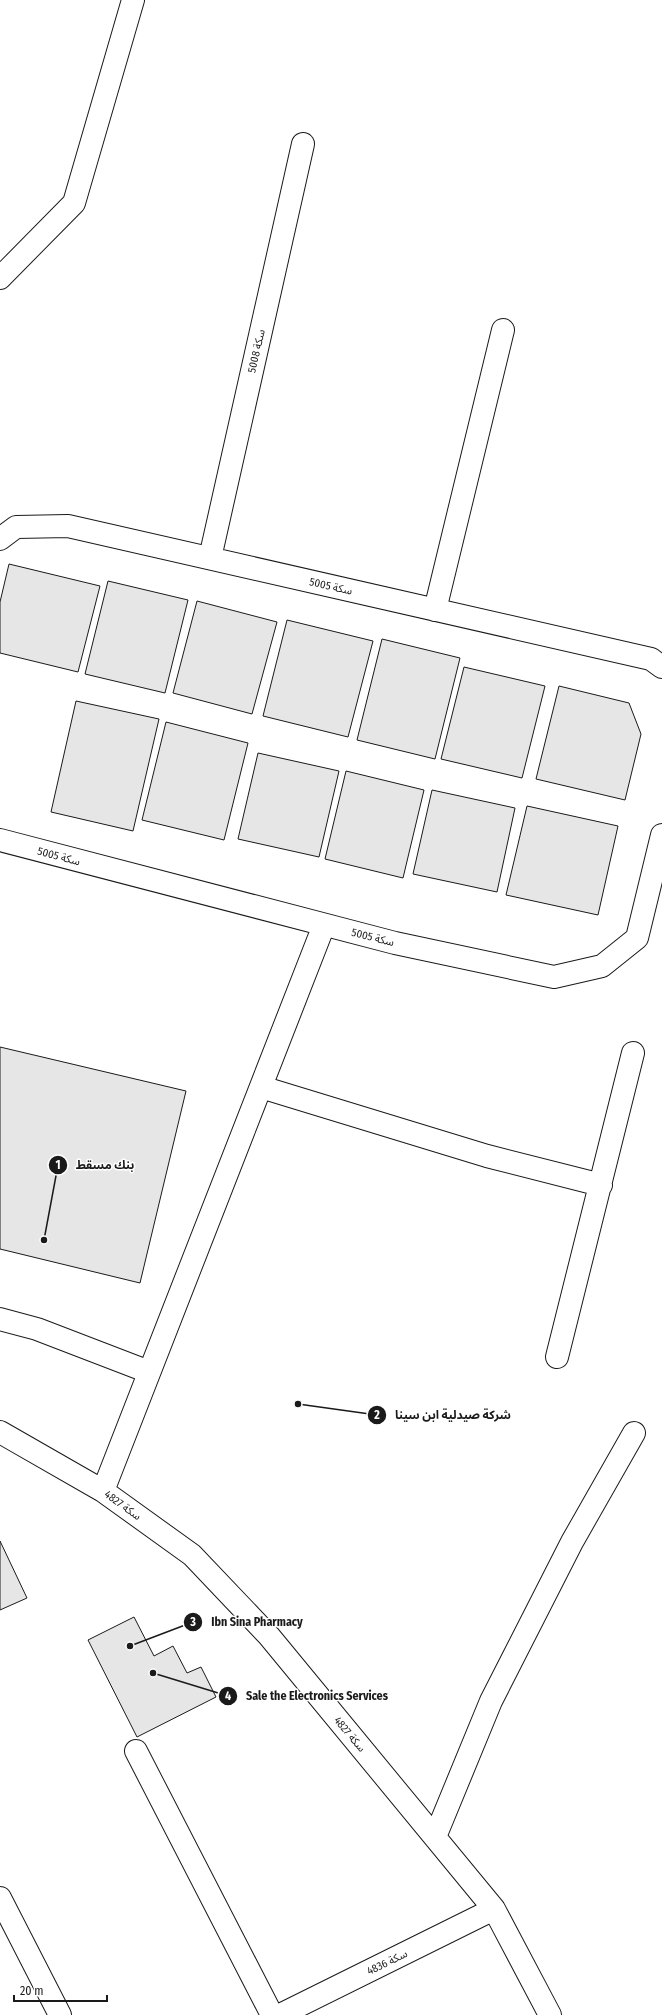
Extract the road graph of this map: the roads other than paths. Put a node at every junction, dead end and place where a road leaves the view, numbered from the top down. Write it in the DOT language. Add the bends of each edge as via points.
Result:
graph roads {
  1 [pos="132,0"];
  2 [pos="303,144"];
  3 [pos="0,278"];
  4 [pos="503,330"];
  5 [pos="0,539"];
  6 [pos="210,558"];
  7 [pos="435,610"];
  8 [pos="662,667"];
  9 [pos="662,835"];
  10 [pos="0,840"];
  11 [pos="324,925"];
  12 [pos="633,1053"];
  13 [pos="262,1087"];
  14 [pos="601,1185"];
  15 [pos="0,1319"];
  16 [pos="557,1357"];
  17 [pos="149,1372"];
  18 [pos="0,1432"];
  19 [pos="634,1433"];
  20 [pos="102,1490"];
  21 [pos="136,1751"];
  22 [pos="435,1837"];
  23 [pos="0,1898"];
  24 [pos="494,1909"];
  25 [pos="60,2015"];
  26 [pos="272,2015"];
  27 [pos="280,2015"];
  28 [pos="550,2015"];
  1 -- 3 [label="street" via="74,203"];
  2 -- 6 [label="street, سكة 5008"];
  4 -- 7 [label="street"];
  5 -- 6 [label="street, سكة 5005" via="16,527 68,526"];
  6 -- 7 [label="street, سكة 5005"];
  7 -- 8 [label="street, سكة 5005" via="651,659"];
  9 -- 11 [label="street, سكة 5005" via="637,938 602,966 554,977"];
  10 -- 11 [label="street, سكة 5005"];
  11 -- 13 [label="street"];
  12 -- 14 [label="street"];
  13 -- 14 [label="street" via="487,1156"];
  13 -- 17 [label="street"];
  14 -- 16 [label="street"];
  15 -- 17 [label="street" via="36,1329"];
  17 -- 20 [label="street"];
  18 -- 20 [label="street, سكة 4827"];
  19 -- 22 [label="street" via="572,1542 491,1701"];
  20 -- 22 [label="street, سكة 4827" via="192,1555 269,1636"];
  21 -- 26 [label="street"];
  22 -- 24 [label="street, سكة 4827"];
  23 -- 25 [label="street"];
  24 -- 27 [label="street, سكة 4836"];
  24 -- 28 [label="street, سكة 4827"];
}
